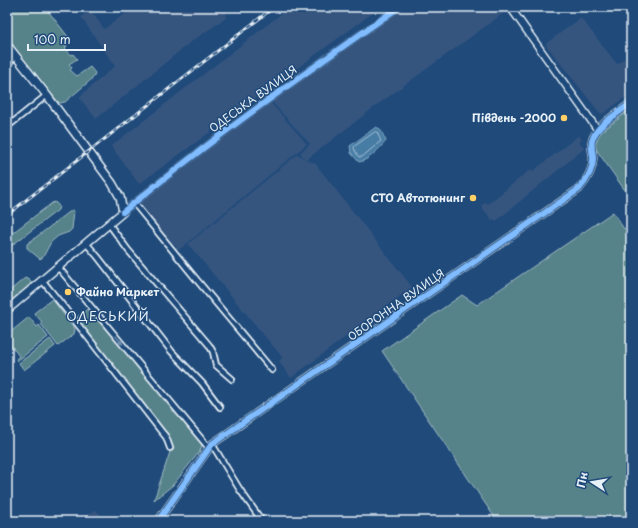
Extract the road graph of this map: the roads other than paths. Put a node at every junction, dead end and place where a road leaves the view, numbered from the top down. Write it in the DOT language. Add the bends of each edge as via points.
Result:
graph roads {
  1 [pos="399,7"];
  2 [pos="510,7"];
  3 [pos="7,45"];
  4 [pos="16,56"];
  5 [pos="7,64"];
  6 [pos="47,95"];
  7 [pos="631,103"];
  8 [pos="7,127"];
  9 [pos="597,129"];
  10 [pos="134,202"];
  11 [pos="123,212"];
  12 [pos="109,224"];
  13 [pos="86,243"];
  14 [pos="58,267"];
  15 [pos="42,280"];
  16 [pos="7,310"];
  17 [pos="272,370"];
  18 [pos="232,379"];
  19 [pos="220,407"];
  20 [pos="211,446"];
  21 [pos="170,448"];
  22 [pos="158,521"];
  23 [pos="262,521"];
  1 -- 10 [label="street, ОДЕСЬКА ВУЛИЦЯ" via="280,92"];
  2 -- 9 [label="street"];
  3 -- 4 [label="main road"];
  4 -- 5 [label="street"];
  4 -- 6 [label="main road"];
  6 -- 8 [label="street"];
  6 -- 11 [label="main road" via="115,187 120,196"];
  7 -- 9 [label="street"];
  9 -- 20 [label="street, ОБОРОННА ВУЛИЦЯ" via="591,144 591,169 579,189"];
  10 -- 11 [label="street, ОДЕСЬКА ВУЛИЦЯ"];
  10 -- 17 [label="street"];
  11 -- 12 [label="main road, ОДЕСЬКА ВУЛИЦЯ"];
  12 -- 13 [label="main road, ОДЕСЬКА ВУЛИЦЯ"];
  12 -- 18 [label="street" via="209,345 218,367"];
  13 -- 14 [label="main road, ОДЕСЬКА ВУЛИЦЯ"];
  13 -- 19 [label="street" via="172,352 202,383"];
  14 -- 15 [label="main road, ОДЕСЬКА ВУЛИЦЯ"];
  14 -- 20 [label="street, one-way"];
  15 -- 16 [label="main road, ОДЕСЬКА ВУЛИЦЯ"];
  15 -- 21 [label="street" via="166,437"];
  20 -- 22 [label="street, ОБОРОННА ВУЛИЦЯ"];
  20 -- 23 [label="street"];
}
